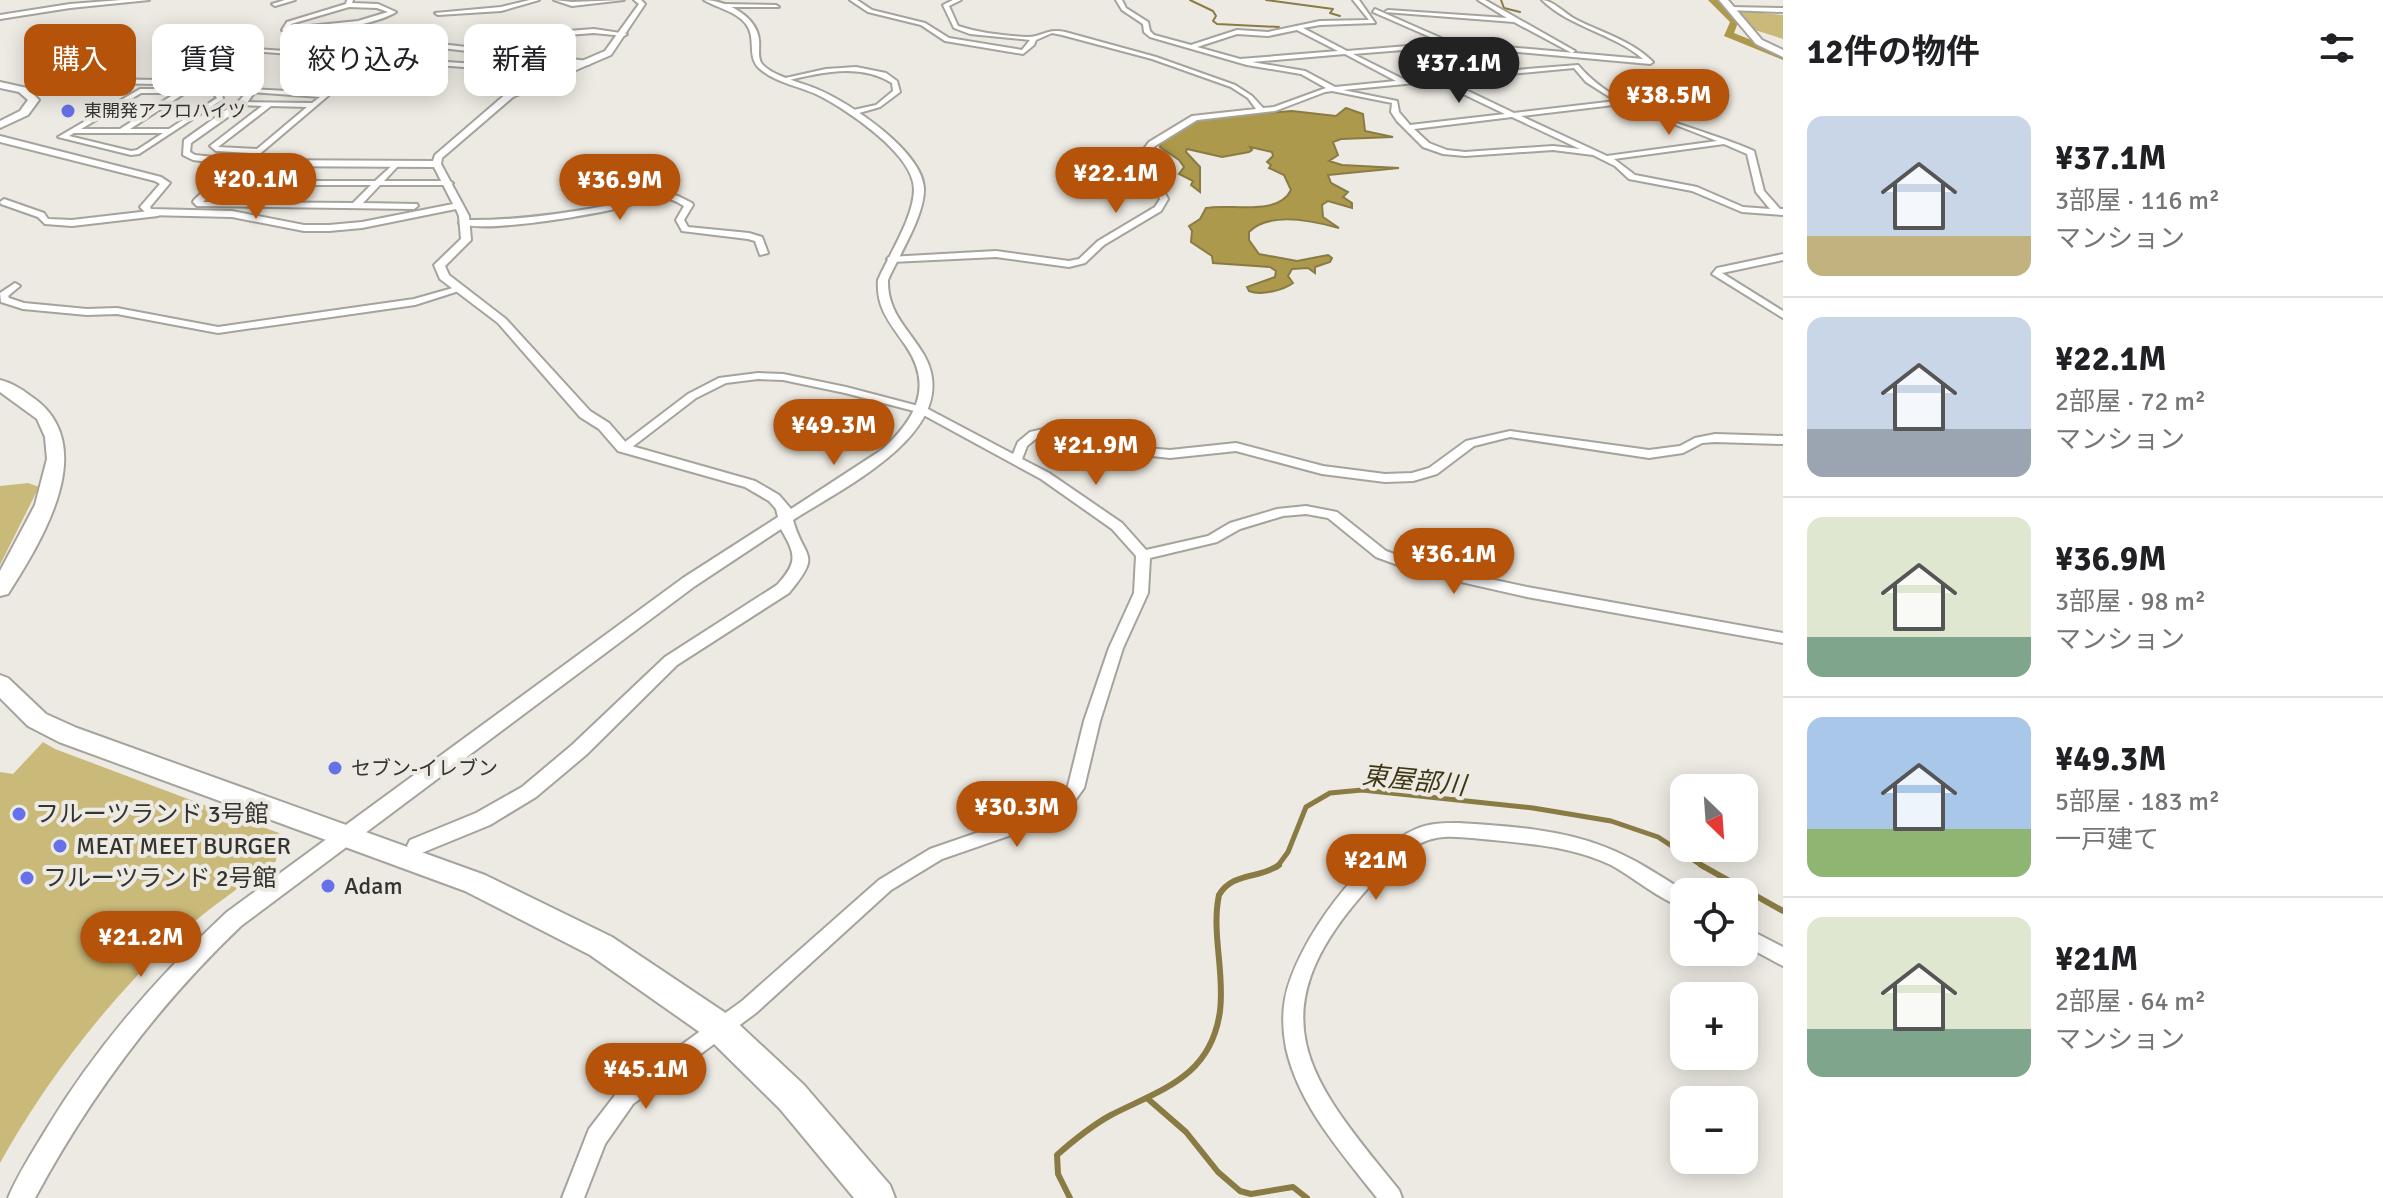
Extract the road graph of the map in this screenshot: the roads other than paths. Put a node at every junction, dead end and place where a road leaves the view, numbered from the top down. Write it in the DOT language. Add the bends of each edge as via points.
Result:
graph roads {
  1 [pos="146,0"];
  2 [pos="292,0"];
  3 [pos="536,0"];
  4 [pos="557,0"];
  5 [pos="621,0"];
  6 [pos="637,0"];
  7 [pos="707,0"];
  8 [pos="853,0"];
  9 [pos="958,0"];
  10 [pos="1119,0"];
  11 [pos="1356,0"];
  12 [pos="1481,0"];
  13 [pos="1545,0"];
  14 [pos="92,2"];
  15 [pos="350,2"];
  16 [pos="275,4"];
  17 [pos="515,5"];
  18 [pos="1728,5"];
  19 [pos="722,6"];
  20 [pos="386,7"];
  21 [pos="457,7"];
  22 [pos="776,7"];
  23 [pos="1783,10"];
  24 [pos="1375,11"];
  25 [pos="438,13"];
  26 [pos="354,14"];
  27 [pos="344,16"];
  28 [pos="0,17"];
  29 [pos="1516,20"];
  30 [pos="300,21"];
  31 [pos="1373,22"];
  32 [pos="288,24"];
  33 [pos="332,24"];
  34 [pos="1298,28"];
  35 [pos="576,32"];
  36 [pos="624,34"];
  37 [pos="1033,39"];
  38 [pos="1452,44"];
  39 [pos="1193,46"];
  40 [pos="1344,52"];
  41 [pos="1783,54"];
  42 [pos="1583,56"];
  43 [pos="576,61"];
  44 [pos="1239,61"];
  45 [pos="588,63"];
  46 [pos="1576,66"];
  47 [pos="1518,72"];
  48 [pos="784,79"];
  49 [pos="1436,79"];
  50 [pos="152,82"];
  51 [pos="1403,83"];
  52 [pos="0,85"];
  53 [pos="1329,89"];
  54 [pos="23,90"];
  55 [pos="140,91"];
  56 [pos="152,91"];
  57 [pos="264,91"];
  58 [pos="176,96"];
  59 [pos="220,96"];
  60 [pos="248,96"];
  61 [pos="1625,102"];
  62 [pos="242,103"];
  63 [pos="269,104"];
  64 [pos="313,105"];
  65 [pos="1261,111"];
  66 [pos="852,113"];
  67 [pos="1512,115"];
  68 [pos="0,125"];
  69 [pos="1410,127"];
  70 [pos="72,131"];
  71 [pos="122,131"];
  72 [pos="171,131"];
  73 [pos="0,139"];
  74 [pos="1726,143"];
  75 [pos="257,151"];
  76 [pos="1592,153"];
  77 [pos="1607,158"];
  78 [pos="241,163"];
  79 [pos="396,164"];
  80 [pos="437,164"];
  81 [pos="217,183"];
  82 [pos="378,183"];
  83 [pos="449,183"];
  84 [pos="4,202"];
  85 [pos="146,205"];
  86 [pos="355,206"];
  87 [pos="414,206"];
  88 [pos="457,206"];
  89 [pos="1780,212"];
  90 [pos="158,213"];
  91 [pos="102,219"];
  92 [pos="463,223"];
  93 [pos="763,253"];
  94 [pos="1783,257"];
  95 [pos="892,259"];
  96 [pos="15,286"];
  97 [pos="460,289"];
  98 [pos="1783,315"];
  99 [pos="0,385"];
  100 [pos="922,410"];
  101 [pos="1783,440"];
  102 [pos="623,448"];
  103 [pos="1016,460"];
  104 [pos="786,520"];
  105 [pos="1143,555"];
  106 [pos="0,589"];
  107 [pos="1783,638"];
  108 [pos="0,684"];
  109 [pos="346,837"];
  110 [pos="417,846"];
  111 [pos="1670,892"];
  112 [pos="1758,943"];
  113 [pos="1783,957"];
  114 [pos="719,1027"];
  115 [pos="21,1198"];
  116 [pos="573,1198"];
  117 [pos="877,1198"];
  118 [pos="1391,1198"];
  1 -- 14 [label="street"];
  2 -- 16 [label="street"];
  3 -- 17 [label="street"];
  4 -- 5 [label="street"];
  6 -- 36 [label="street" via="642,4"];
  7 -- 19 [label="street"];
  8 -- 37 [label="street" via="870,11 923,24 959,43 1023,52"];
  9 -- 37 [label="street" via="946,5 956,27"];
  10 -- 39 [label="street" via="1146,23 1152,36"];
  11 -- 31 [label="street"];
  12 -- 29 [label="street"];
  13 -- 42 [label="street" via="1650,62"];
  14 -- 28 [label="street"];
  15 -- 20 [label="street"];
  15 -- 30 [label="street"];
  17 -- 21 [label="street"];
  17 -- 25 [label="street"];
  18 -- 23 [label="street"];
  18 -- 41 [label="main road" via="1759,42"];
  19 -- 22 [label="street"];
  19 -- 48 [label="street" via="739,14 753,30 754,57 760,66"];
  20 -- 26 [label="street"];
  20 -- 33 [label="street" via="393,12 386,17"];
  24 -- 29 [label="street"];
  24 -- 31 [label="street"];
  24 -- 38 [label="street"];
  27 -- 30 [label="street"];
  29 -- 42 [label="street"];
  30 -- 32 [label="street"];
  31 -- 34 [label="street"];
  34 -- 39 [label="street" via="1229,33"];
  34 -- 40 [label="street"];
  35 -- 36 [label="street"];
  36 -- 45 [label="street" via="608,53"];
  37 -- 65 [label="street" via="1051,31 1154,58 1233,86"];
  38 -- 40 [label="street"];
  38 -- 42 [label="street"];
  38 -- 47 [label="street"];
  39 -- 44 [label="street"];
  40 -- 44 [label="street"];
  40 -- 51 [label="street"];
  42 -- 46 [label="street"];
  43 -- 45 [label="street"];
  44 -- 53 [label="street" via="1303,72"];
  45 -- 80 [label="street" via="510,95 438,157"];
  46 -- 47 [label="street"];
  46 -- 61 [label="street"];
  47 -- 49 [label="street"];
  48 -- 66 [label="street"];
  48 -- 66 [label="street" via="852,69 895,82 897,92 888,101"];
  49 -- 51 [label="street"];
  49 -- 67 [label="street"];
  50 -- 55 [label="street"];
  51 -- 53 [label="street"];
  52 -- 54 [label="main road"];
  53 -- 65 [label="street"];
  53 -- 69 [label="street" via="1395,102 1395,112"];
  54 -- 68 [label="main road" via="33,97 33,105"];
  55 -- 56 [label="street"];
  55 -- 70 [label="street"];
  57 -- 64 [label="street" via="325,93"];
  58 -- 71 [label="street"];
  59 -- 72 [label="street"];
  60 -- 62 [label="street"];
  61 -- 67 [label="street"];
  61 -- 74 [label="street"];
  62 -- 63 [label="street"];
  62 -- 78 [label="street" via="185,147 186,153 202,160"];
  63 -- 64 [label="street"];
  63 -- 75 [label="street" via="214,146"];
  64 -- 75 [label="street"];
  65 -- 95 [label="street" via="1195,118 1147,148 1145,163 1164,199 1158,209 1101,243 1082,261 1053,263 985,254"];
  66 -- 95 [label="street" via="891,144 918,179 917,198"];
  67 -- 69 [label="street"];
  67 -- 76 [label="street"];
  69 -- 76 [label="street" via="1426,145 1456,153 1553,148"];
  70 -- 71 [label="street"];
  70 -- 72 [label="street" via="62,137 131,153"];
  71 -- 72 [label="street"];
  73 -- 85 [label="street" via="165,183"];
  74 -- 77 [label="street"];
  74 -- 89 [label="street" via="1751,153 1760,192"];
  75 -- 78 [label="street"];
  76 -- 77 [label="street"];
  77 -- 89 [label="street" via="1632,177 1694,189 1742,209"];
  78 -- 79 [label="street"];
  78 -- 81 [label="street"];
  79 -- 80 [label="street"];
  79 -- 82 [label="street"];
  80 -- 83 [label="street"];
  81 -- 82 [label="street"];
  81 -- 86 [label="street" via="197,202"];
  82 -- 83 [label="street"];
  82 -- 86 [label="street"];
  83 -- 88 [label="street"];
  84 -- 91 [label="street" via="45,221"];
  85 -- 90 [label="street" via="148,212"];
  85 -- 91 [label="street"];
  86 -- 87 [label="street"];
  88 -- 90 [label="street" via="329,228 232,214"];
  88 -- 92 [label="street"];
  90 -- 91 [label="street"];
  92 -- 93 [label="street" via="526,223 627,205 648,195 665,196 689,205 680,220 685,229 759,239"];
  92 -- 97 [label="street" via="466,240 439,265 444,277"];
  94 -- 98 [label="street" via="1717,274"];
  95 -- 100 [label="street" via="883,280 883,304 923,364 928,381"];
  96 -- 97 [label="street" via="4,300 117,311 218,330 415,302"];
  97 -- 102 [label="street" via="502,321 585,414"];
  99 -- 106 [label="main road" via="45,418 55,439 56,458 52,485"];
  100 -- 102 [label="street" via="783,377 743,377 707,386"];
  100 -- 103 [label="street"];
  100 -- 104 [label="street" via="888,452"];
  101 -- 103 [label="street" via="1715,438 1649,454 1510,434 1470,443 1433,471 1385,478 1322,470 1236,447 1170,454 1143,451 1075,425 1034,434"];
  102 -- 104 [label="street" via="750,484 774,498"];
  103 -- 105 [label="street" via="1117,526"];
  104 -- 109 [label="street" via="689,582"];
  104 -- 110 [label="street" via="801,562 783,589 671,661 529,792 483,819"];
  105 -- 107 [label="street" via="1212,539 1282,512 1306,510 1332,515 1381,554 1422,569"];
  105 -- 114 [label="street" via="1141,593 1116,648 1076,788 1062,805 1027,823 936,854 885,885 749,1007"];
  108 -- 109 [label="main road" via="37,720 68,735"];
  109 -- 114 [label="main road" via="475,883 537,912 601,946"];
  109 -- 115 [label="street" via="234,919 167,984 94,1075"];
  111 -- 118 [label="street" via="1578,845 1475,831 1423,834 1402,846 1354,894 1300,974 1292,1016 1310,1084 1329,1118"];
  112 -- 113 [label="street"];
  114 -- 116 [label="street" via="626,1097 597,1137"];
  114 -- 117 [label="main road" via="792,1097"];
}
